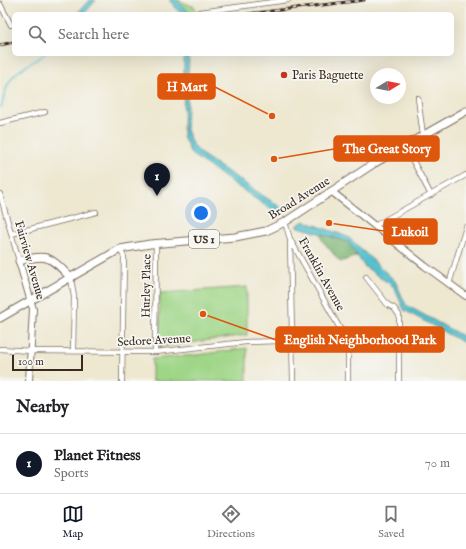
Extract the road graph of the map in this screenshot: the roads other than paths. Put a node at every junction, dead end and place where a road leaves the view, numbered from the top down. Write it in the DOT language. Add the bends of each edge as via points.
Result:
graph roads {
  1 [pos="288,0"];
  2 [pos="0,4"];
  3 [pos="200,12"];
  4 [pos="11,25"];
  5 [pos="418,98"];
  6 [pos="466,111"];
  7 [pos="45,112"];
  8 [pos="0,122"];
  9 [pos="424,135"];
  10 [pos="405,146"];
  11 [pos="466,175"];
  12 [pos="331,191"];
  13 [pos="0,194"];
  14 [pos="431,195"];
  15 [pos="96,212"];
  16 [pos="285,222"];
  17 [pos="376,225"];
  18 [pos="466,227"];
  19 [pos="10,234"];
  20 [pos="290,239"];
  21 [pos="156,244"];
  22 [pos="120,249"];
  23 [pos="19,261"];
  24 [pos="366,277"];
  25 [pos="71,278"];
  26 [pos="449,284"];
  27 [pos="466,296"];
  28 [pos="31,301"];
  29 [pos="0,318"];
  30 [pos="348,338"];
  31 [pos="293,340"];
  32 [pos="309,340"];
  33 [pos="335,340"];
  34 [pos="399,342"];
  35 [pos="0,349"];
  36 [pos="73,351"];
  37 [pos="31,352"];
  38 [pos="155,352"];
  39 [pos="123,353"];
  40 [pos="29,381"];
  41 [pos="122,381"];
  42 [pos="293,381"];
  43 [pos="348,381"];
  44 [pos="399,381"];
  1 -- 3 [label="street"];
  2 -- 4 [label="street"];
  5 -- 9 [label="street"];
  6 -- 9 [label="main road, Broad Avenue / US 1"];
  7 -- 8 [label="street"];
  9 -- 10 [label="main road, Broad Avenue / US 1"];
  10 -- 12 [label="main road, Broad Avenue / US 1"];
  10 -- 14 [label="street"];
  11 -- 14 [label="street"];
  12 -- 16 [label="main road, Broad Avenue / US 1"];
  12 -- 17 [label="street"];
  13 -- 19 [label="street, Fairview Avenue"];
  14 -- 17 [label="street"];
  15 -- 19 [label="street"];
  16 -- 20 [label="street, Franklin Avenue"];
  16 -- 21 [label="main road, Broad Avenue / US 1" via="260,233"];
  17 -- 26 [label="street"];
  18 -- 26 [label="street"];
  19 -- 23 [label="street, Fairview Avenue"];
  20 -- 30 [label="street, Franklin Avenue" via="343,334"];
  20 -- 31 [label="street"];
  21 -- 22 [label="main road, Broad Avenue / US 1"];
  21 -- 38 [label="street, Hurley Place"];
  22 -- 25 [label="main road, Broad Avenue / US 1"];
  22 -- 39 [label="street" via="124,257"];
  23 -- 25 [label="main road" via="43,256 55,262"];
  23 -- 28 [label="street, Fairview Avenue"];
  24 -- 34 [label="street" via="388,305 399,314"];
  25 -- 28 [label="main road, Broad Avenue / US 1"];
  25 -- 36 [label="street" via="74,297"];
  26 -- 27 [label="street"];
  28 -- 29 [label="main road, Broad Avenue / US 1"];
  28 -- 37 [label="street, Fairview Avenue"];
  30 -- 33 [label="street"];
  30 -- 34 [label="street"];
  30 -- 43 [label="street"];
  31 -- 32 [label="street, Sedore Avenue"];
  31 -- 38 [label="street, Sedore Avenue" via="246,342"];
  31 -- 42 [label="street"];
  34 -- 44 [label="street"];
  35 -- 37 [label="street, Sedore Avenue"];
  36 -- 37 [label="street, Sedore Avenue"];
  36 -- 39 [label="street, Sedore Avenue"];
  37 -- 40 [label="street, Fairview Avenue"];
  38 -- 39 [label="street, Sedore Avenue"];
  39 -- 41 [label="street"];
}
